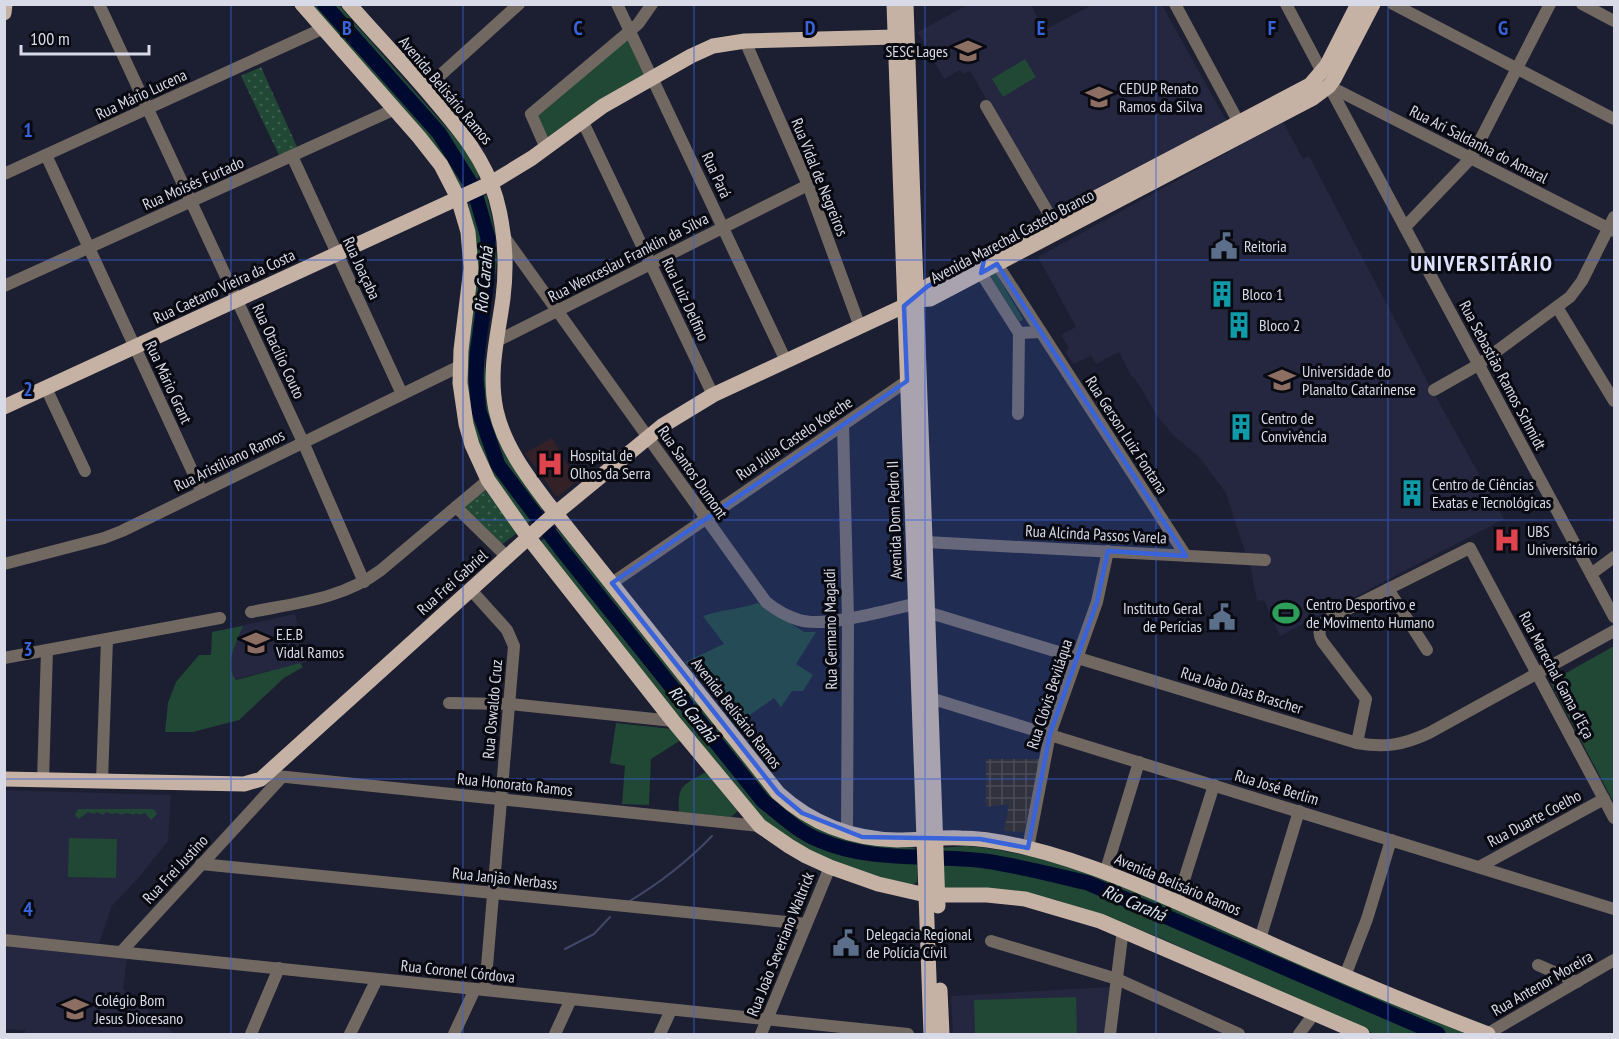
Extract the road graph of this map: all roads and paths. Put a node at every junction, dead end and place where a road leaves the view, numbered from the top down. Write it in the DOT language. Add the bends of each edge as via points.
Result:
graph roads {
  1 [pos="5,4"];
  2 [pos="99,4"];
  3 [pos="302,4"];
  4 [pos="519,4"];
  5 [pos="617,4"];
  6 [pos="652,4"];
  7 [pos="894,4"];
  8 [pos="906,4"];
  9 [pos="1175,4"];
  10 [pos="1286,4"];
  11 [pos="1358,4"];
  12 [pos="1373,4"];
  13 [pos="1392,4"];
  14 [pos="1550,4"];
  15 [pos="1582,4"];
  16 [pos="354,6"];
  17 [pos="4,13"];
  18 [pos="1614,21"];
  19 [pos="324,28"];
  20 [pos="630,32"];
  21 [pos="745,41"];
  22 [pos="901,41"];
  23 [pos="1517,68"];
  24 [pos="652,78"];
  25 [pos="1326,79"];
  26 [pos="425,89"];
  27 [pos="986,106"];
  28 [pos="147,109"];
  29 [pos="395,109"];
  30 [pos="1614,118"];
  31 [pos="582,120"];
  32 [pos="1239,123"];
  33 [pos="546,148"];
  34 [pos="46,155"];
  35 [pos="292,156"];
  36 [pos="1471,158"];
  37 [pos="4,174"];
  38 [pos="487,185"];
  39 [pos="808,185"];
  40 [pos="462,196"];
  41 [pos="191,202"];
  42 [pos="1614,217"];
  43 [pos="1053,221"];
  44 [pos="1405,227"];
  45 [pos="723,228"];
  46 [pos="1612,230"];
  47 [pos="503,234"];
  48 [pos="89,248"];
  49 [pos="337,254"];
  50 [pos="991,260"];
  51 [pos="651,264"];
  52 [pos="981,273"];
  53 [pos="4,286"];
  54 [pos="237,300"];
  55 [pos="910,303"];
  56 [pos="1557,307"];
  57 [pos="558,311"];
  58 [pos="860,327"];
  59 [pos="1041,332"];
  60 [pos="1019,333"];
  61 [pos="495,342"];
  62 [pos="135,347"];
  63 [pos="786,361"];
  64 [pos="1478,365"];
  65 [pos="460,366"];
  66 [pos="907,381"];
  67 [pos="46,388"];
  68 [pos="1434,390"];
  69 [pos="402,394"];
  70 [pos="713,395"];
  71 [pos="1614,401"];
  72 [pos="4,407"];
  73 [pos="1018,414"];
  74 [pos="843,425"];
  75 [pos="647,436"];
  76 [pos="303,442"];
  77 [pos="85,471"];
  78 [pos="488,480"];
  79 [pos="202,492"];
  80 [pos="456,507"];
  81 [pos="553,516"];
  82 [pos="706,519"];
  83 [pos="531,535"];
  84 [pos="926,542"];
  85 [pos="1108,552"];
  86 [pos="1186,556"];
  87 [pos="507,557"];
  88 [pos="1614,557"];
  89 [pos="1265,560"];
  90 [pos="4,564"];
  91 [pos="1591,574"];
  92 [pos="364,582"];
  93 [pos="612,583"];
  94 [pos="1388,589"];
  95 [pos="471,590"];
  96 [pos="921,608"];
  97 [pos="251,612"];
  98 [pos="1614,617"];
  99 [pos="220,618"];
  100 [pos="848,618"];
  101 [pos="1614,631"];
  102 [pos="107,639"];
  103 [pos="47,650"];
  104 [pos="1427,650"];
  105 [pos="4,658"];
  106 [pos="1077,658"];
  107 [pos="1537,673"];
  108 [pos="930,698"];
  109 [pos="449,703"];
  110 [pos="510,704"];
  111 [pos="674,721"];
  112 [pos="1050,734"];
  113 [pos="1357,742"];
  114 [pos="1138,762"];
  115 [pos="274,776"];
  116 [pos="4,779"];
  117 [pos="43,780"];
  118 [pos="102,781"];
  119 [pos="244,784"];
  120 [pos="1214,785"];
  121 [pos="501,799"];
  122 [pos="1604,799"];
  123 [pos="253,808"];
  124 [pos="1299,811"];
  125 [pos="1614,818"];
  126 [pos="760,826"];
  127 [pos="847,833"];
  128 [pos="1391,840"];
  129 [pos="930,842"];
  130 [pos="1028,848"];
  131 [pos="201,864"];
  132 [pos="830,867"];
  133 [pos="1479,867"];
  134 [pos="1105,873"];
  135 [pos="493,893"];
  136 [pos="932,895"];
  137 [pos="1177,902"];
  138 [pos="1614,909"];
  139 [pos="806,924"];
  140 [pos="1123,929"];
  141 [pos="4,939"];
  142 [pos="1260,939"];
  143 [pos="991,941"];
  144 [pos="121,952"];
  145 [pos="1614,960"];
  146 [pos="1538,965"];
  147 [pos="279,968"];
  148 [pos="1345,976"];
  149 [pos="1117,978"];
  150 [pos="377,979"];
  151 [pos="1577,982"];
  152 [pos="480,990"];
  153 [pos="571,999"];
  154 [pos="671,1010"];
  155 [pos="1314,1014"];
  156 [pos="768,1020"];
  157 [pos="841,1031"];
  158 [pos="1487,1034"];
  159 [pos="251,1035"];
  160 [pos="350,1035"];
  161 [pos="454,1035"];
  162 [pos="555,1035"];
  163 [pos="660,1035"];
  164 [pos="761,1035"];
  165 [pos="908,1035"];
  166 [pos="932,1035"];
  167 [pos="942,1035"];
  168 [pos="1110,1035"];
  169 [pos="1239,1035"];
  170 [pos="1299,1035"];
  171 [pos="1362,1035"];
  1 -- 17 [label="main road"];
  2 -- 28 [label="street, Rua Otacílio Couto"];
  3 -- 19 [label="main road"];
  4 -- 26 [label="street"];
  5 -- 20 [label="street, Rua Pará"];
  6 -- 20 [label="street"];
  7 -- 22 [label="main road, Avenida Dom Pedro II"];
  8 -- 22 [label="main road, Avenida Dom Pedro II"];
  9 -- 32 [label="street"];
  10 -- 25 [label="street, Rua Sebastião Ramos Schmidt"];
  11 -- 25 [label="main road, Avenida Marechal Castelo Branco" via="1337,45"];
  12 -- 25 [label="main road, Avenida Marechal Castelo Branco" via="1340,69"];
  13 -- 23 [label="street"];
  14 -- 23 [label="street"];
  15 -- 18 [label="street"];
  16 -- 26 [label="main road, Avenida Belisário Ramos"];
  19 -- 28 [label="street, Rua Mário Lucena"];
  19 -- 29 [label="main road"];
  20 -- 24 [label="street, Rua Pará"];
  20 -- 33 [label="street" via="531,114"];
  21 -- 22 [label="main road, Rua Caetano Vieira da Costa"];
  21 -- 24 [label="main road, Rua Caetano Vieira da Costa" via="701,51"];
  21 -- 39 [label="street, Rua Vidal de Negreiros"];
  22 -- 55 [label="main road, Avenida Dom Pedro II"];
  23 -- 30 [label="street"];
  23 -- 36 [label="street"];
  24 -- 31 [label="main road, Rua Caetano Vieira da Costa"];
  24 -- 45 [label="street, Rua Pará"];
  25 -- 32 [label="main road, Avenida Marechal Castelo Branco"];
  25 -- 36 [label="street, Rua Ari Saldanha do Amaral"];
  25 -- 44 [label="street, Rua Sebastião Ramos Schmidt"];
  25 -- 50 [label="main road, Avenida Marechal Castelo Branco" via="1314,98"];
  26 -- 38 [label="main road, Avenida Belisário Ramos" via="475,150"];
  27 -- 43 [label="street"];
  28 -- 34 [label="street, Rua Mário Lucena"];
  28 -- 41 [label="street, Rua Otacílio Couto"];
  29 -- 35 [label="street, Rua Moisés Furtado"];
  29 -- 40 [label="main road"];
  31 -- 33 [label="main road, Rua Caetano Vieira da Costa"];
  31 -- 51 [label="street, Rua Luiz Delfino"];
  32 -- 43 [label="main road, Avenida Marechal Castelo Branco"];
  33 -- 38 [label="main road, Rua Caetano Vieira da Costa"];
  34 -- 37 [label="street, Rua Mário Lucena"];
  34 -- 48 [label="street, Rua Mário Grant"];
  35 -- 41 [label="street, Rua Moisés Furtado"];
  35 -- 49 [label="street, Rua Joaçaba"];
  36 -- 44 [label="street"];
  36 -- 46 [label="street, Rua Ari Saldanha do Amaral"];
  38 -- 40 [label="main road, Rua Caetano Vieira da Costa"];
  38 -- 47 [label="main road, Avenida Belisário Ramos" via="496,199"];
  39 -- 45 [label="street, Rua Wenceslau Franklin da Silva"];
  39 -- 58 [label="street, Rua Vidal de Negreiros"];
  40 -- 49 [label="main road, Rua Caetano Vieira da Costa"];
  40 -- 65 [label="main road" via="471,268"];
  41 -- 48 [label="street, Rua Moisés Furtado"];
  41 -- 54 [label="street, Rua Otacílio Couto"];
  42 -- 46 [label="street"];
  43 -- 50 [label="main road, Avenida Marechal Castelo Branco"];
  44 -- 64 [label="street, Rua Sebastião Ramos Schmidt"];
  45 -- 51 [label="street, Rua Wenceslau Franklin da Silva"];
  45 -- 63 [label="street, Rua Pará"];
  46 -- 56 [label="street" via="1582,281"];
  47 -- 57 [label="street, Rua Santos Dumont"];
  47 -- 61 [label="main road, Avenida Belisário Ramos" via="505,279"];
  48 -- 53 [label="street, Rua Moisés Furtado"];
  48 -- 62 [label="street, Rua Mário Grant"];
  49 -- 54 [label="main road, Rua Caetano Vieira da Costa"];
  49 -- 69 [label="street, Rua Joaçaba"];
  50 -- 52 [label="main road"];
  50 -- 55 [label="main road, Avenida Marechal Castelo Branco" via="928,286"];
  50 -- 59 [label="street, Rua Gerson Luiz Fontana"];
  51 -- 57 [label="street, Rua Wenceslau Franklin da Silva"];
  51 -- 70 [label="street, Rua Luiz Delfino"];
  52 -- 55 [label="main road, Avenida Marechal Castelo Branco" via="930,299"];
  52 -- 60 [label="street"];
  54 -- 62 [label="main road, Rua Caetano Vieira da Costa"];
  54 -- 76 [label="street, Rua Otacílio Couto"];
  55 -- 58 [label="main road, Rua Frei Gabriel"];
  55 -- 66 [label="main road, Avenida Dom Pedro II"];
  55 -- 84 [label="main road, Avenida Dom Pedro II"];
  56 -- 64 [label="street"];
  56 -- 71 [label="street"];
  57 -- 61 [label="street, Rua Wenceslau Franklin da Silva"];
  57 -- 75 [label="street, Rua Santos Dumont"];
  58 -- 63 [label="main road, Rua Frei Gabriel"];
  59 -- 60 [label="street"];
  59 -- 86 [label="street, Rua Gerson Luiz Fontana"];
  60 -- 73 [label="street"];
  61 -- 81 [label="main road, Avenida Belisário Ramos" via="493,383 502,430"];
  62 -- 67 [label="main road, Rua Caetano Vieira da Costa"];
  62 -- 79 [label="street, Rua Mário Grant"];
  63 -- 70 [label="main road, Rua Frei Gabriel"];
  64 -- 68 [label="street"];
  64 -- 91 [label="street, Rua Sebastião Ramos Schmidt"];
  65 -- 69 [label="street, Rua Aristiliano Ramos"];
  65 -- 78 [label="main road" via="466,424"];
  66 -- 74 [label="street, Rua Júlia Castelo Koeche"];
  66 -- 96 [label="main road, Avenida Dom Pedro II"];
  67 -- 72 [label="main road, Rua Caetano Vieira da Costa"];
  67 -- 77 [label="street"];
  69 -- 76 [label="street, Rua Aristiliano Ramos"];
  70 -- 75 [label="main road, Rua Frei Gabriel"];
  74 -- 82 [label="street, Rua Júlia Castelo Koeche"];
  74 -- 100 [label="street, Rua Germano Magaldi"];
  75 -- 81 [label="main road, Rua Frei Gabriel"];
  75 -- 82 [label="street, Rua Santos Dumont"];
  76 -- 79 [label="street, Rua Aristiliano Ramos"];
  76 -- 92 [label="street, Rua Otacílio Couto"];
  78 -- 80 [label="street"];
  78 -- 83 [label="main road"];
  79 -- 90 [label="street, Rua Aristiliano Ramos" via="114,534"];
  80 -- 87 [label="street"];
  80 -- 92 [label="street"];
  81 -- 83 [label="main road, Rua Frei Gabriel"];
  81 -- 93 [label="main road, Avenida Belisário Ramos"];
  82 -- 93 [label="street, Rua Júlia Castelo Koeche"];
  82 -- 100 [label="street, Rua Santos Dumont" via="775,609 812,622"];
  83 -- 87 [label="main road, Rua Frei Gabriel"];
  83 -- 111 [label="main road"];
  84 -- 85 [label="street, Rua Alcinda Passos Varela"];
  84 -- 96 [label="main road, Avenida Dom Pedro II"];
  85 -- 86 [label="street, Rua Alcinda Passos Varela"];
  85 -- 106 [label="street, Rua Clóvis Beviláqua" via="1097,602"];
  86 -- 89 [label="street, Rua Alcinda Passos Varela"];
  87 -- 95 [label="main road, Rua Frei Gabriel"];
  88 -- 91 [label="street"];
  91 -- 98 [label="street, Rua Sebastião Ramos Schmidt"];
  92 -- 97 [label="street" via="329,596"];
  93 -- 127 [label="main road, Avenida Belisário Ramos" via="778,793 815,820"];
  94 -- 104 [label="street"];
  94 -- 107 [label="street, Rua Marechal Gama d'Eça" via="1470,548"];
  94 -- 113 [label="street" via="1326,620 1319,630 1322,641 1366,699"];
  95 -- 110 [label="street, Rua Oswaldo Cruz" via="511,638"];
  95 -- 115 [label="main road, Rua Frei Gabriel"];
  96 -- 100 [label="street, Rua Santos Dumont"];
  96 -- 106 [label="street, Rua João Dias Brascher"];
  96 -- 108 [label="main road, Avenida Dom Pedro II"];
  96 -- 129 [label="main road, Avenida Dom Pedro II"];
  99 -- 102 [label="street"];
  100 -- 127 [label="street, Rua Germano Magaldi"];
  101 -- 107 [label="street, Rua João Dias Brascher"];
  102 -- 103 [label="street"];
  102 -- 118 [label="street"];
  103 -- 105 [label="street"];
  103 -- 117 [label="street"];
  106 -- 112 [label="street, Rua Clóvis Beviláqua"];
  106 -- 113 [label="street, Rua João Dias Brascher"];
  107 -- 113 [label="street, Rua João Dias Brascher" via="1413,740 1385,746"];
  107 -- 122 [label="street, Rua Marechal Gama d'Eça"];
  108 -- 112 [label="street, Rua José Berlim"];
  108 -- 129 [label="main road, Avenida Dom Pedro II"];
  109 -- 110 [label="street"];
  110 -- 111 [label="street"];
  110 -- 121 [label="street, Rua Oswaldo Cruz"];
  111 -- 126 [label="main road"];
  112 -- 114 [label="street, Rua José Berlim"];
  112 -- 130 [label="street, Rua Clóvis Beviláqua"];
  114 -- 120 [label="street, Rua José Berlim"];
  114 -- 134 [label="street"];
  115 -- 119 [label="main road, Rua Frei Gabriel"];
  115 -- 121 [label="street, Rua Honorato Ramos"];
  115 -- 123 [label="street, Rua Frei Justino"];
  116 -- 117 [label="main road, Rua Frei Gabriel"];
  117 -- 118 [label="main road, Rua Frei Gabriel"];
  118 -- 119 [label="main road, Rua Frei Gabriel"];
  119 -- 123 [label="street" via="252,795"];
  120 -- 124 [label="street, Rua José Berlim"];
  120 -- 137 [label="street"];
  121 -- 126 [label="street, Rua Honorato Ramos"];
  121 -- 135 [label="street, Rua Oswaldo Cruz"];
  122 -- 125 [label="street, Rua Marechal Gama d'Eça"];
  122 -- 133 [label="street, Rua Duarte Coelho"];
  123 -- 131 [label="street, Rua Frei Justino"];
  124 -- 128 [label="street, Rua José Berlim"];
  124 -- 142 [label="street"];
  126 -- 132 [label="main road"];
  127 -- 129 [label="main road, Avenida Belisário Ramos"];
  128 -- 133 [label="street, Rua José Berlim"];
  128 -- 148 [label="street"];
  129 -- 130 [label="main road, Avenida Belisário Ramos" via="980,838"];
  129 -- 136 [label="main road, Avenida Dom Pedro II"];
  130 -- 134 [label="main road, Avenida Belisário Ramos"];
  131 -- 135 [label="street, Rua Janjão Nerbass"];
  131 -- 144 [label="street, Rua Frei Justino"];
  132 -- 136 [label="main road" via="878,884"];
  132 -- 139 [label="street, Rua João Severiano Waltrick"];
  133 -- 138 [label="street, Rua José Berlim"];
  134 -- 137 [label="main road, Avenida Belisário Ramos"];
  135 -- 139 [label="street, Rua Janjão Nerbass"];
  135 -- 152 [label="street, Rua Oswaldo Cruz"];
  136 -- 140 [label="main road" via="1025,899"];
  136 -- 166 [label="main road, Avenida Dom Pedro II"];
  136 -- 167 [label="main road, Avenida Dom Pedro II"];
  137 -- 142 [label="main road, Avenida Belisário Ramos"];
  139 -- 156 [label="street, Rua João Severiano Waltrick"];
  140 -- 149 [label="street"];
  140 -- 155 [label="main road"];
  141 -- 144 [label="street, Rua Coronel Córdova"];
  142 -- 148 [label="main road, Avenida Belisário Ramos"];
  143 -- 149 [label="street"];
  144 -- 147 [label="street, Rua Coronel Córdova"];
  145 -- 151 [label="street, Rua Antenor Moreira"];
  146 -- 151 [label="street"];
  147 -- 150 [label="street, Rua Coronel Córdova"];
  147 -- 159 [label="street"];
  148 -- 158 [label="main road, Avenida Belisário Ramos"];
  149 -- 168 [label="street"];
  149 -- 169 [label="street"];
  150 -- 152 [label="street, Rua Coronel Córdova"];
  150 -- 160 [label="street"];
  151 -- 158 [label="street, Rua Antenor Moreira"];
  152 -- 153 [label="street, Rua Coronel Córdova"];
  152 -- 161 [label="street, Rua Oswaldo Cruz"];
  153 -- 154 [label="street, Rua Coronel Córdova"];
  153 -- 162 [label="street"];
  154 -- 156 [label="street, Rua Coronel Córdova"];
  154 -- 163 [label="street"];
  155 -- 170 [label="street"];
  155 -- 171 [label="main road"];
  156 -- 157 [label="street, Rua Coronel Córdova"];
  156 -- 164 [label="street, Rua João Severiano Waltrick"];
  157 -- 165 [label="street, Rua Coronel Córdova"];
}
